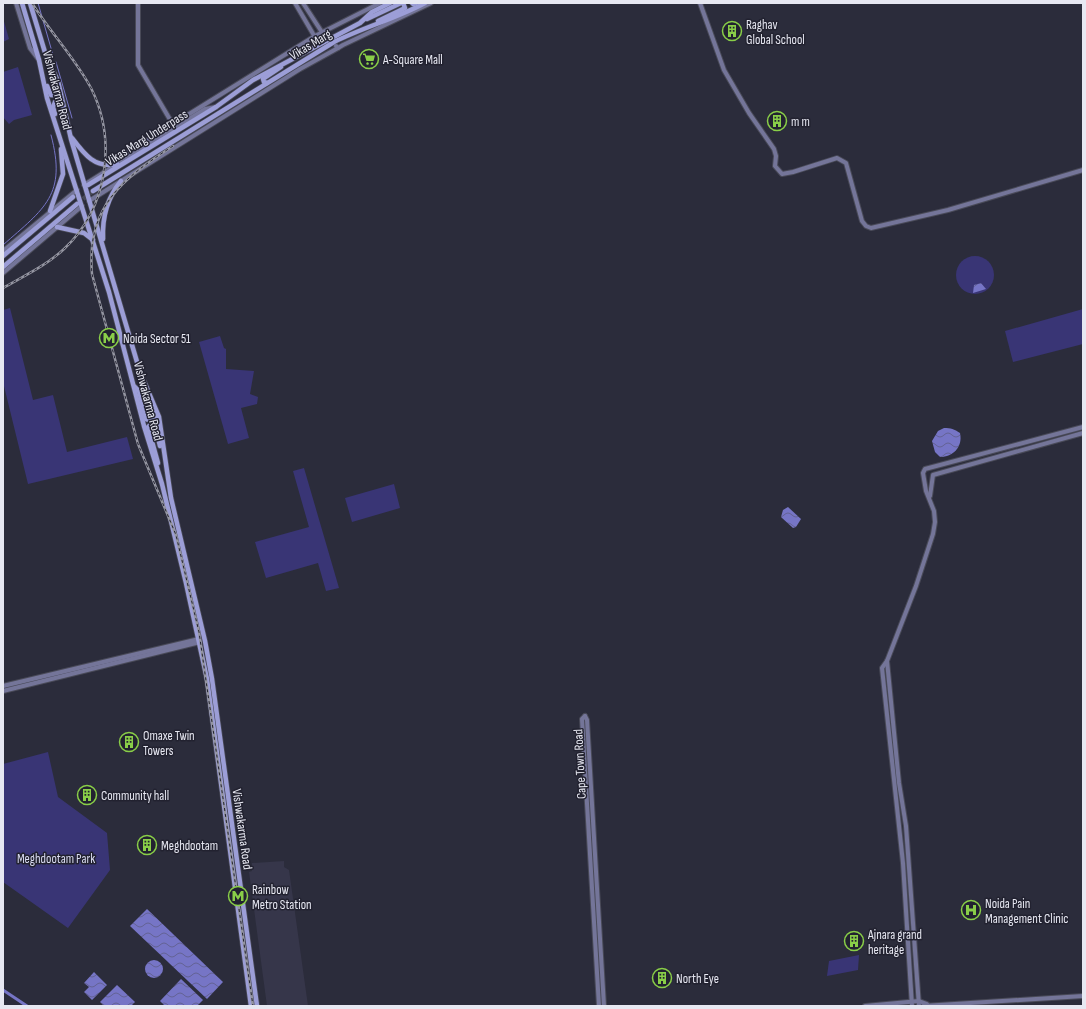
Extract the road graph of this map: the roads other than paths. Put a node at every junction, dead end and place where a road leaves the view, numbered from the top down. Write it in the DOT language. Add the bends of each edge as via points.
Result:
graph roads {
  1 [pos="16,3"];
  2 [pos="22,3"];
  3 [pos="30,3"];
  4 [pos="138,3"];
  5 [pos="296,3"];
  6 [pos="303,3"];
  7 [pos="380,3"];
  8 [pos="390,3"];
  9 [pos="402,3"];
  10 [pos="412,3"];
  11 [pos="416,3"];
  12 [pos="425,3"];
  13 [pos="431,3"];
  14 [pos="700,3"];
  15 [pos="360,23"];
  16 [pos="370,25"];
  17 [pos="321,32"];
  18 [pos="315,36"];
  19 [pos="327,40"];
  20 [pos="334,42"];
  21 [pos="319,44"];
  22 [pos="338,48"];
  23 [pos="39,60"];
  24 [pos="283,62"];
  25 [pos="49,63"];
  26 [pos="42,76"];
  27 [pos="253,80"];
  28 [pos="267,83"];
  29 [pos="258,89"];
  30 [pos="216,107"];
  31 [pos="66,113"];
  32 [pos="212,118"];
  33 [pos="172,123"];
  34 [pos="215,123"];
  35 [pos="57,128"];
  36 [pos="70,135"];
  37 [pos="61,141"];
  38 [pos="117,164"];
  39 [pos="106,165"];
  40 [pos="1083,170"];
  41 [pos="121,181"];
  42 [pos="86,185"];
  43 [pos="77,190"];
  44 [pos="93,191"];
  45 [pos="73,197"];
  46 [pos="89,201"];
  47 [pos="80,204"];
  48 [pos="50,211"];
  49 [pos="57,227"];
  50 [pos="92,240"];
  51 [pos="104,248"];
  52 [pos="3,251"];
  53 [pos="3,256"];
  54 [pos="3,267"];
  55 [pos="3,273"];
  56 [pos="146,385"];
  57 [pos="135,387"];
  58 [pos="1083,427"];
  59 [pos="1083,433"];
  60 [pos="166,466"];
  61 [pos="157,469"];
  62 [pos="930,497"];
  63 [pos="199,640"];
  64 [pos="887,661"];
  65 [pos="3,686"];
  66 [pos="3,691"];
  67 [pos="220,763"];
  68 [pos="222,774"];
  69 [pos="1083,996"];
  70 [pos="912,1004"];
  71 [pos="919,1004"];
  72 [pos="930,1005"];
  73 [pos="251,1006"];
  74 [pos="257,1006"];
  75 [pos="598,1006"];
  76 [pos="604,1006"];
  77 [pos="865,1006"];
  78 [pos="923,1006"];
  1 -- 23 [label="street" via="31,52"];
  2 -- 23 [label="main road, Vishwakarma Road"];
  3 -- 25 [label="main road, Vishwakarma Road"];
  4 -- 33 [label="street" via="138,65"];
  5 -- 18 [label="street"];
  6 -- 17 [label="street"];
  7 -- 17 [label="street"];
  8 -- 15 [label="main road, Vikas Marg" via="372,12"];
  9 -- 15 [label="main road"];
  9 -- 16 [label="main road" via="405,8"];
  10 -- 11 [label="main road"];
  12 -- 16 [label="main road, Vikas Marg" via="385,22"];
  13 -- 22 [label="street"];
  14 -- 40 [label="street" via="724,70 774,149 775,166 782,174 837,158 842,159 846,163 862,221 866,226 871,228 948,210"];
  15 -- 19 [label="main road, Vikas Marg"];
  16 -- 20 [label="main road, Vikas Marg"];
  17 -- 18 [label="street"];
  17 -- 19 [label="street"];
  18 -- 21 [label="street"];
  18 -- 33 [label="street"];
  19 -- 21 [label="main road, Vikas Marg"];
  20 -- 22 [label="street"];
  20 -- 28 [label="main road, Vikas Marg"];
  21 -- 24 [label="main road, Vikas Marg"];
  22 -- 34 [label="street"];
  23 -- 26 [label="main road, Vishwakarma Road"];
  24 -- 27 [label="main road, Vikas Marg"];
  24 -- 28 [label="main road" via="281,67 263,79"];
  25 -- 26 [label="main road" via="57,90 55,95 49,93"];
  25 -- 31 [label="main road, Vishwakarma Road" via="58,81"];
  26 -- 35 [label="main road, Vishwakarma Road"];
  27 -- 29 [label="main road"];
  27 -- 30 [label="main road, Vikas Marg"];
  28 -- 29 [label="main road, Vikas Marg"];
  29 -- 32 [label="main road, Vikas Marg"];
  30 -- 38 [label="street" via="205,109"];
  30 -- 42 [label="main road, Vikas Marg Underpass"];
  31 -- 35 [label="main road" via="60,103 55,102 53,107"];
  31 -- 36 [label="main road, Vishwakarma Road"];
  32 -- 34 [label="street"];
  32 -- 44 [label="main road, Vikas Marg Underpass"];
  33 -- 39 [label="street"];
  34 -- 41 [label="street"];
  35 -- 37 [label="main road, Vishwakarma Road"];
  36 -- 39 [label="main road" via="86,156 96,163"];
  36 -- 42 [label="main road, Vishwakarma Road"];
  37 -- 43 [label="main road, Vishwakarma Road"];
  37 -- 48 [label="main road" via="63,174"];
  38 -- 39 [label="main road"];
  38 -- 42 [label="street"];
  41 -- 46 [label="street"];
  41 -- 51 [label="main road" via="106,205"];
  42 -- 46 [label="main road, Vishwakarma Road"];
  43 -- 47 [label="main road, Vishwakarma Road"];
  43 -- 48 [label="street"];
  45 -- 53 [label="main road"];
  46 -- 51 [label="main road, Vishwakarma Road"];
  47 -- 49 [label="street"];
  47 -- 50 [label="main road, Vishwakarma Road"];
  47 -- 54 [label="main road"];
  48 -- 52 [label="street"];
  49 -- 50 [label="main road" via="84,232"];
  49 -- 55 [label="street"];
  50 -- 57 [label="main road, Vishwakarma Road"];
  51 -- 56 [label="main road, Vishwakarma Road"];
  56 -- 57 [label="main road" via="146,394 155,418 149,420 146,419 139,391"];
  56 -- 60 [label="main road, Vishwakarma Road" via="160,422"];
  57 -- 61 [label="main road, Vishwakarma Road"];
  58 -- 62 [label="street" via="926,469 923,477"];
  59 -- 62 [label="street" via="933,475"];
  60 -- 61 [label="main road" via="157,429 155,425 150,425 148,427 158,462"];
  60 -- 67 [label="main road, Vishwakarma Road" via="171,498 205,641"];
  61 -- 63 [label="main road, Vishwakarma Road"];
  62 -- 64 [label="street" via="935,516 933,534"];
  63 -- 65 [label="street"];
  63 -- 66 [label="street"];
  63 -- 67 [label="main road, Vishwakarma Road"];
  64 -- 70 [label="street" via="882,668 903,863"];
  64 -- 71 [label="street" via="898,776 906,826"];
  67 -- 68 [label="main road, Vishwakarma Road"];
  68 -- 73 [label="main road, Vishwakarma Road"];
  68 -- 74 [label="main road, Vishwakarma Road"];
  69 -- 72 [label="street"];
  70 -- 71 [label="street"];
  70 -- 77 [label="street"];
  71 -- 72 [label="street"];
  72 -- 78 [label="street"];
  75 -- 76 [label="street, Cape Town Road" via="584,766 582,719 585,716"];
}
